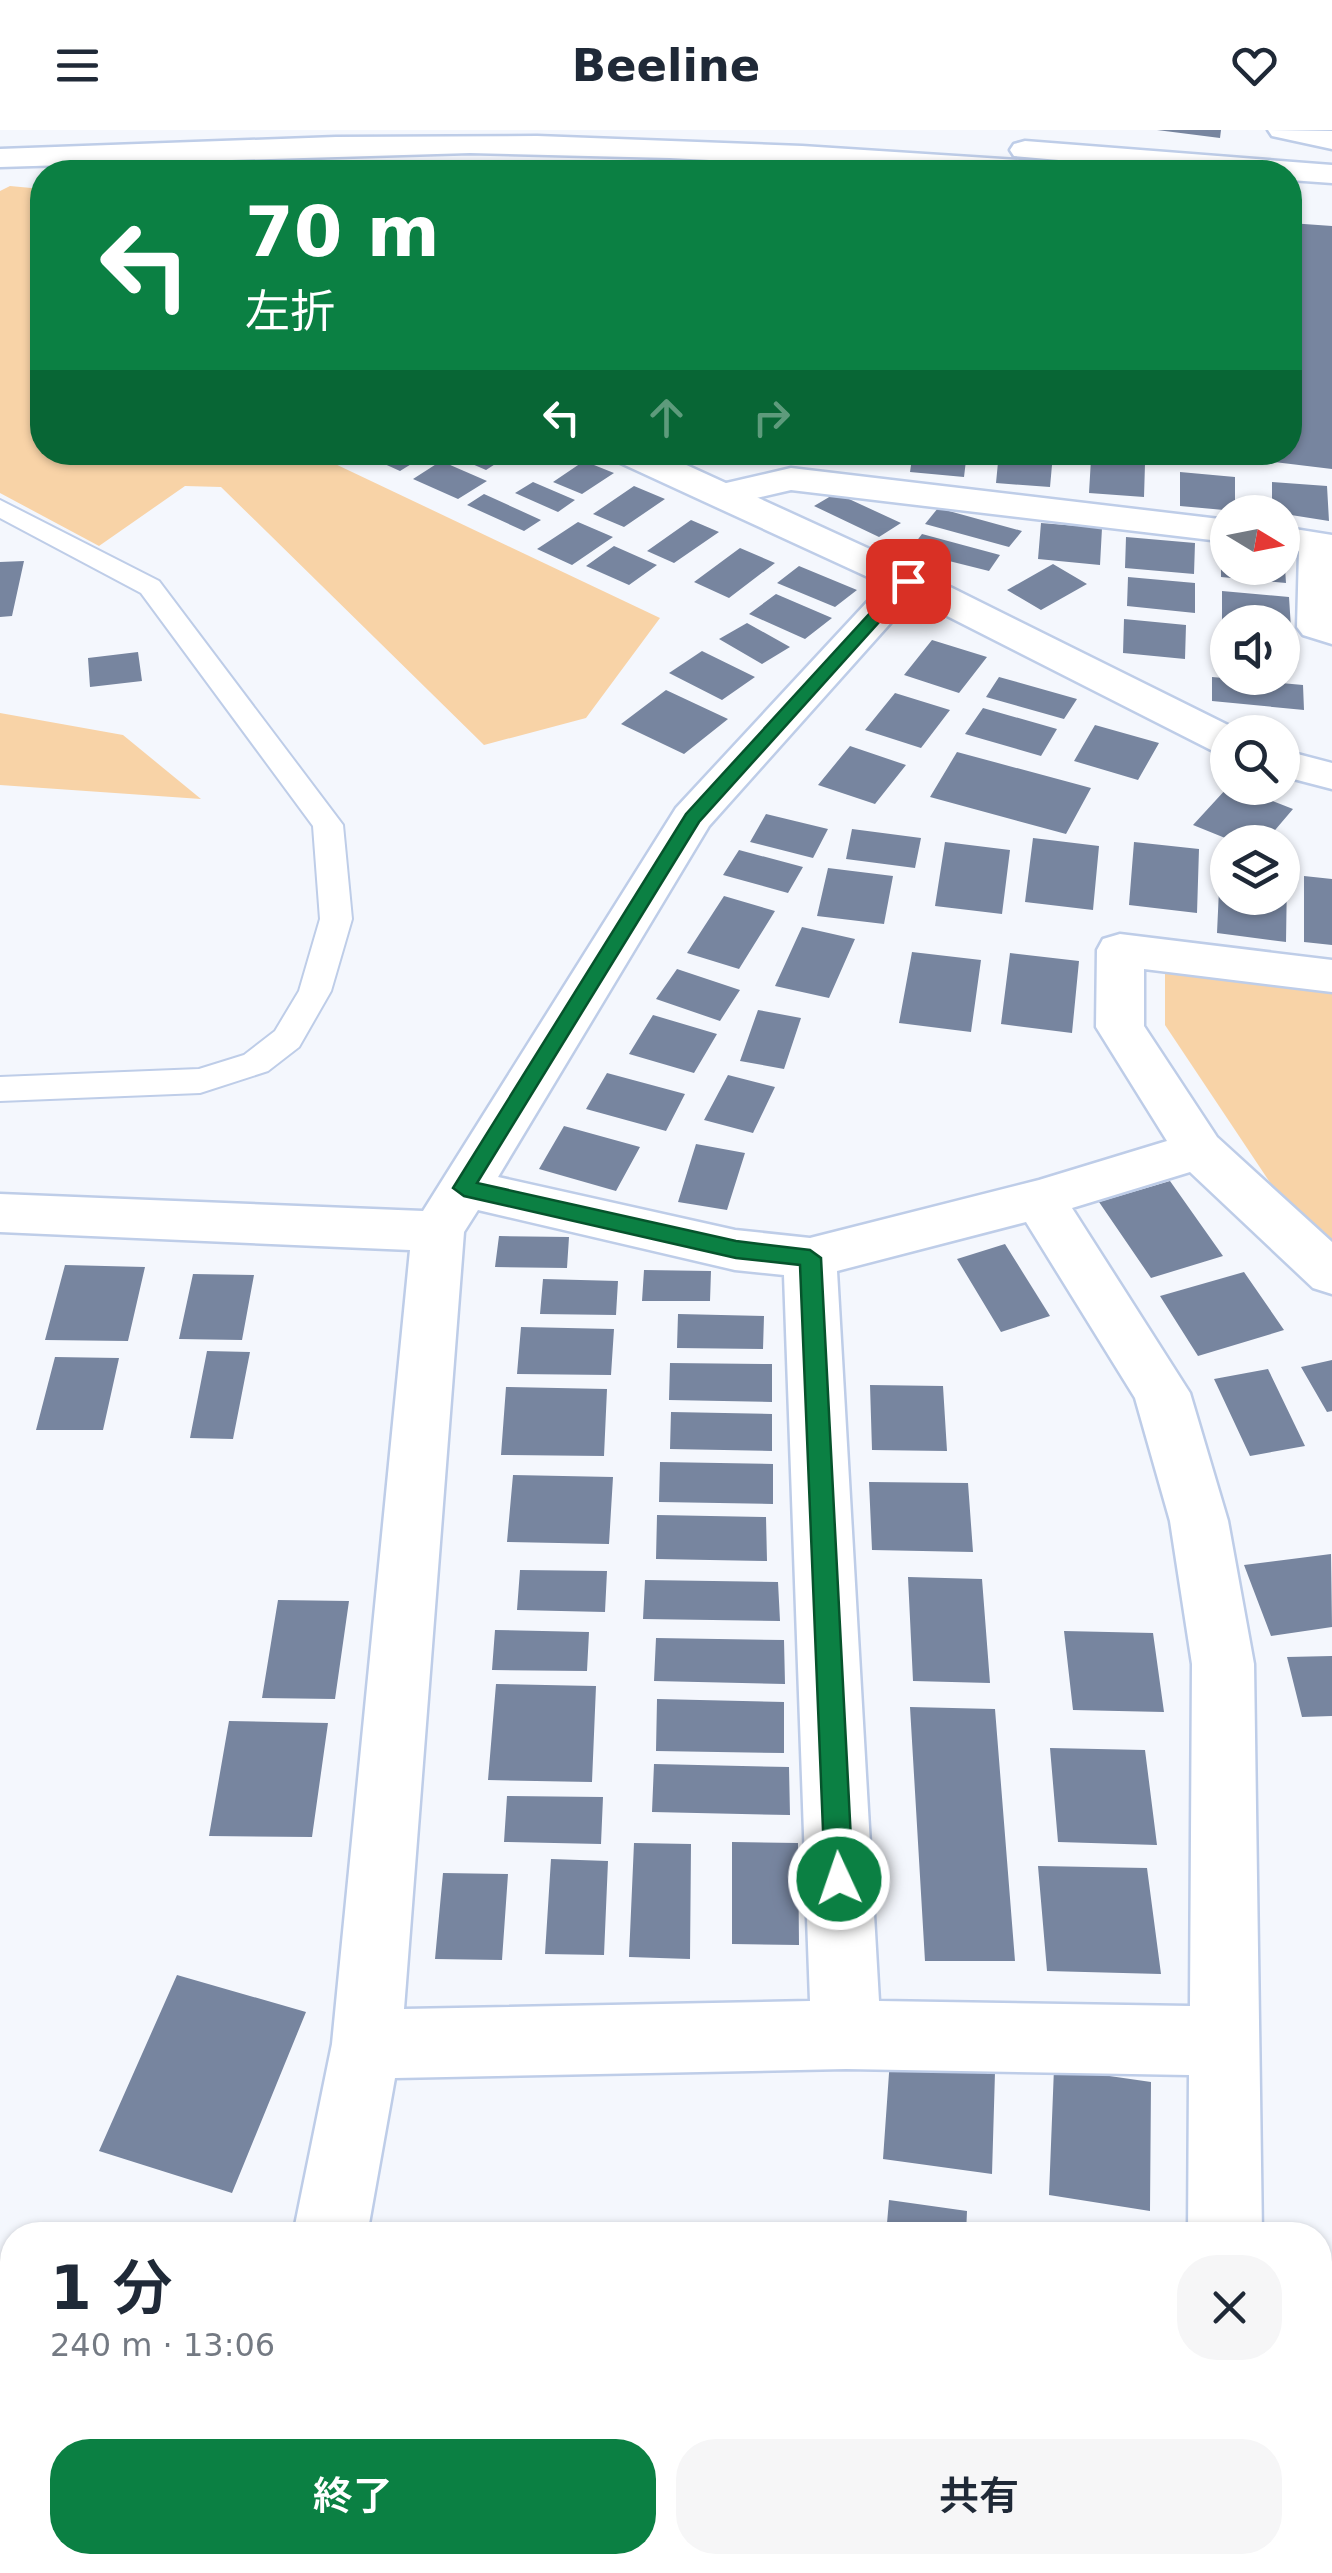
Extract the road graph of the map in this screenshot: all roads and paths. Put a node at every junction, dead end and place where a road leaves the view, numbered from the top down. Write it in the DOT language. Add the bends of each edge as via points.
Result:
graph roads {
  1 [pos="192,130"];
  2 [pos="628,130"];
  3 [pos="1283,130"];
  4 [pos="0,138"];
  5 [pos="1332,140"];
  6 [pos="0,158"];
  7 [pos="882,160"];
  8 [pos="1156,160"];
  9 [pos="1302,163"];
  10 [pos="1332,163"];
  11 [pos="1302,172"];
  12 [pos="1332,174"];
  13 [pos="1302,191"];
  14 [pos="1332,194"];
  15 [pos="656,465"];
  16 [pos="722,495"];
  17 [pos="0,508"];
  18 [pos="1210,529"];
  19 [pos="1300,540"];
  20 [pos="908,581"];
  21 [pos="1332,632"];
  22 [pos="1210,733"];
  23 [pos="1300,767"];
  24 [pos="1332,776"];
  25 [pos="1332,976"];
  26 [pos="0,1089"];
  27 [pos="1199,1150"];
  28 [pos="1039,1199"];
  29 [pos="451,1210"];
  30 [pos="3,1223"];
  31 [pos="810,1258"];
  32 [pos="1332,1274"];
  33 [pos="846,2035"];
  34 [pos="1224,2040"];
  35 [pos="367,2044"];
  36 [pos="333,2222"];
  37 [pos="1225,2222"];
  1 -- 4 [label="street"];
  2 -- 8 [label="street" via="810,135"];
  3 -- 5 [label="street"];
  6 -- 7 [label="street" via="534,145"];
  9 -- 10 [label="street"];
  11 -- 12 [label="street"];
  13 -- 14 [label="street"];
  15 -- 16 [label="street"];
  16 -- 18 [label="street" via="792,479"];
  16 -- 20 [label="street"];
  17 -- 26 [label="lane" via="150,588 328,824 336,919 315,991 287,1039 256,1063 200,1081"];
  19 -- 21 [label="street" via="1318,542 1317,627"];
  20 -- 22 [label="street"];
  20 -- 29 [label="street" via="692,818"];
  23 -- 24 [label="street"];
  25 -- 27 [label="street" via="1120,950 1120,1026"];
  27 -- 28 [label="street"];
  27 -- 32 [label="street"];
  28 -- 31 [label="street"];
  28 -- 34 [label="street" via="1162,1393 1199,1522 1223,1664"];
  29 -- 30 [label="street"];
  29 -- 31 [label="street"];
  29 -- 35 [label="street"];
  31 -- 33 [label="street"];
  33 -- 34 [label="street"];
  33 -- 35 [label="street"];
  34 -- 37 [label="street"];
  35 -- 36 [label="street"];
}
